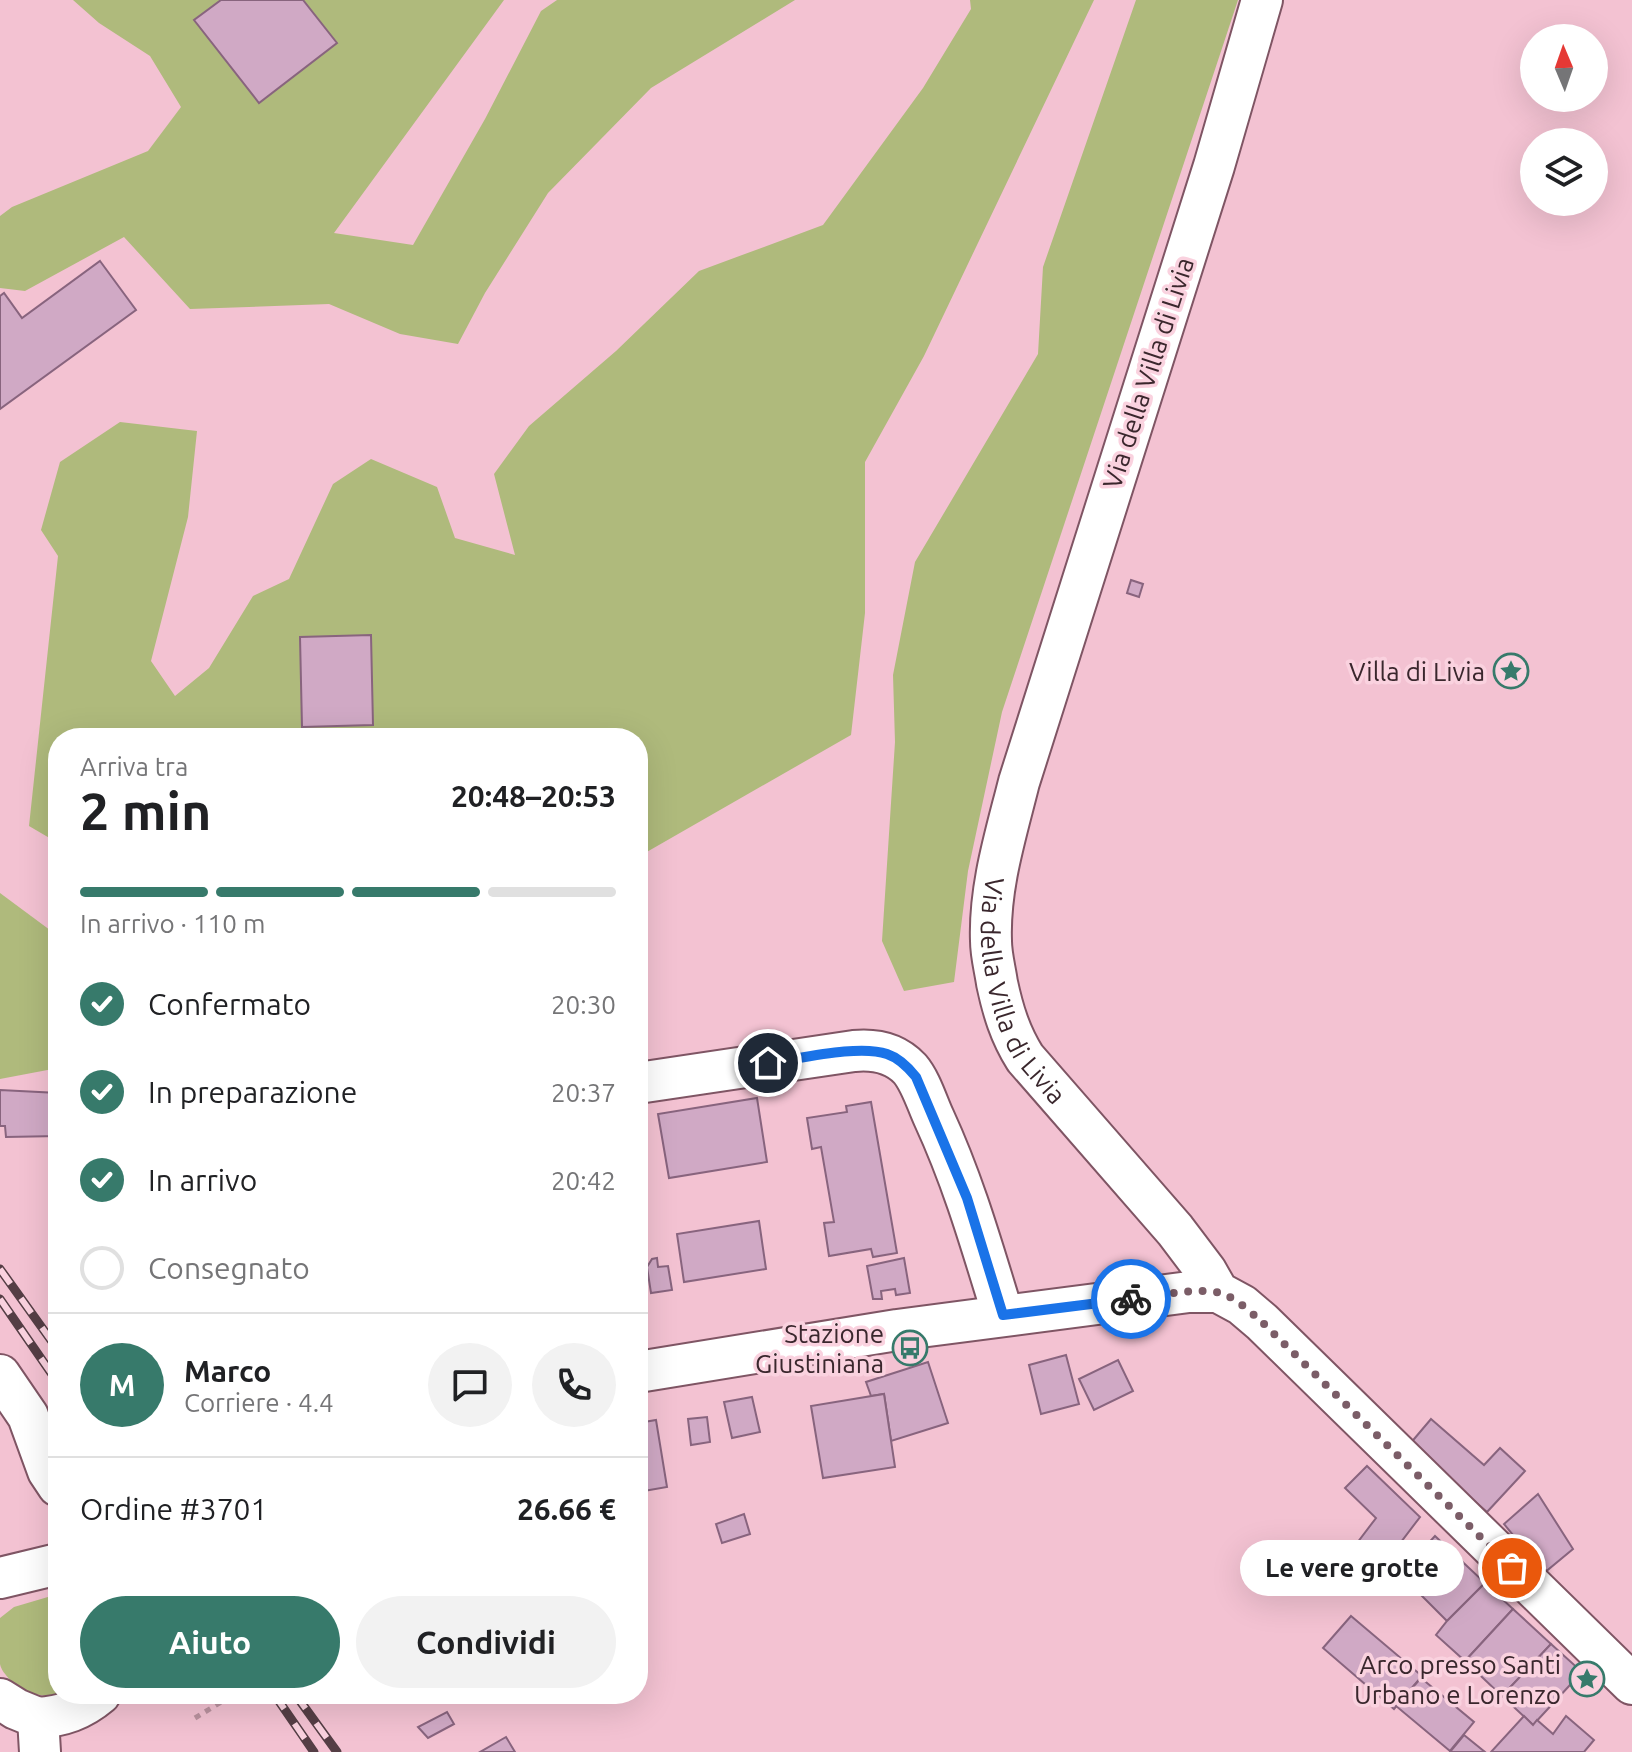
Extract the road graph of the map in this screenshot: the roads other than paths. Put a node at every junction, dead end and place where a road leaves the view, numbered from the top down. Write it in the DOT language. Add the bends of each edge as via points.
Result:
graph roads {
  1 [pos="1262,0"];
  2 [pos="648,1082"];
  3 [pos="1218,1292"];
  4 [pos="1003,1315"];
  5 [pos="648,1370"];
  6 [pos="0,1375"];
  7 [pos="48,1471"];
  8 [pos="48,1566"];
  9 [pos="0,1578"];
  10 [pos="1632,1684"];
  11 [pos="0,1699"];
  12 [pos="88,1704"];
  13 [pos="39,1735"];
  1 -- 3 [label="street, Via della Villa di Livia" via="1019,782 995,881 991,922 1000,998 1025,1058 1175,1230"];
  2 -- 4 [label="street" via="865,1050 900,1060 916,1077 953,1161"];
  3 -- 4 [label="street"];
  3 -- 10 [label="street, Via della Villa di Livia" via="1262,1322"];
  4 -- 5 [label="street"];
  6 -- 7 [label="street" via="28,1416"];
  8 -- 9 [label="street"];
  11 -- 13 [label="street"];
  12 -- 13 [label="street" via="55,1717"];
}
